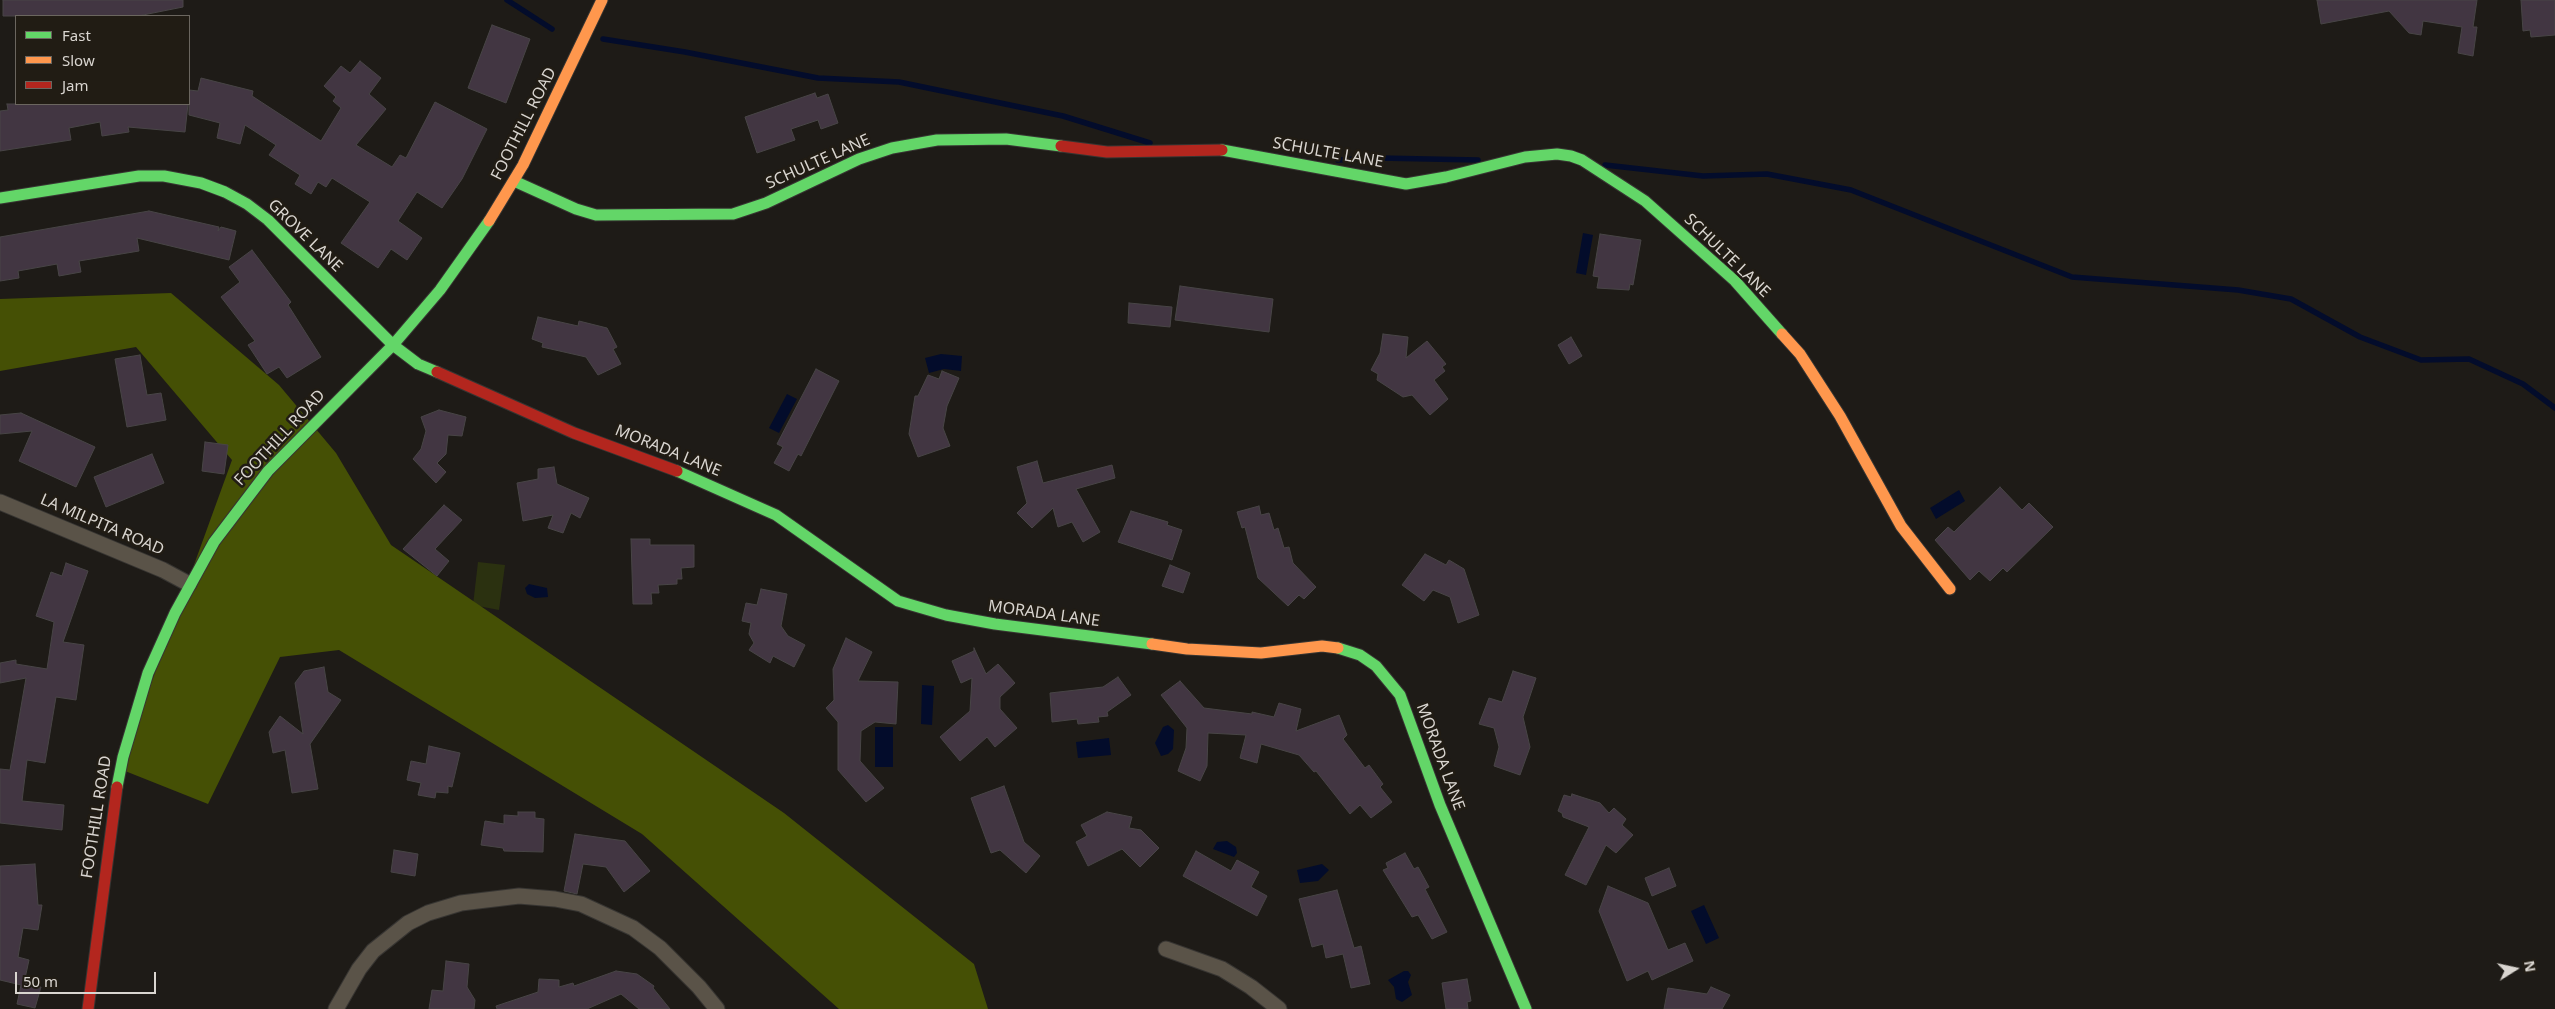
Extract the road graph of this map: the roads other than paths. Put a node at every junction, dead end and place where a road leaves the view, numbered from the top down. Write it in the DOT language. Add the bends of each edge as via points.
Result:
graph roads {
  1 [pos="602,0"];
  2 [pos="514,181"];
  3 [pos="0,198"];
  4 [pos="393,345"];
  5 [pos="0,502"];
  6 [pos="190,584"];
  7 [pos="1950,589"];
  8 [pos="1166,948"];
  9 [pos="88,1009"];
  10 [pos="336,1009"];
  11 [pos="717,1009"];
  12 [pos="1279,1009"];
  13 [pos="1526,1009"];
  1 -- 2 [label="street, FOOTHILL ROAD"];
  2 -- 4 [label="street, FOOTHILL ROAD" via="456,268"];
  2 -- 7 [label="street, SCHULTE LANE" via="596,215 695,216 733,214 766,204 859,159 892,148 937,140 1006,139 1107,152 1214,149 1406,184 1525,157 1572,156 1645,201 1735,281 1800,354 1840,416 1901,526"];
  3 -- 4 [label="street, GROVE LANE" via="139,176 164,176 201,183 247,204 268,220"];
  4 -- 6 [label="street, FOOTHILL ROAD" via="268,471 214,542"];
  4 -- 13 [label="street, MORADA LANE" via="418,364 574,432 712,485 776,515 898,601 946,615 995,624 1187,648 1260,653 1322,646 1342,648 1360,655 1376,666 1400,695 1440,805"];
  5 -- 6 [label="street, LA MILPITA ROAD"];
  6 -- 9 [label="street, FOOTHILL ROAD" via="148,673 123,757 113,805"];
  8 -- 12 [label="street" via="1222,969"];
  10 -- 11 [label="street" via="373,952 408,923 461,903 519,896 581,904 632,928 660,948"];
}
